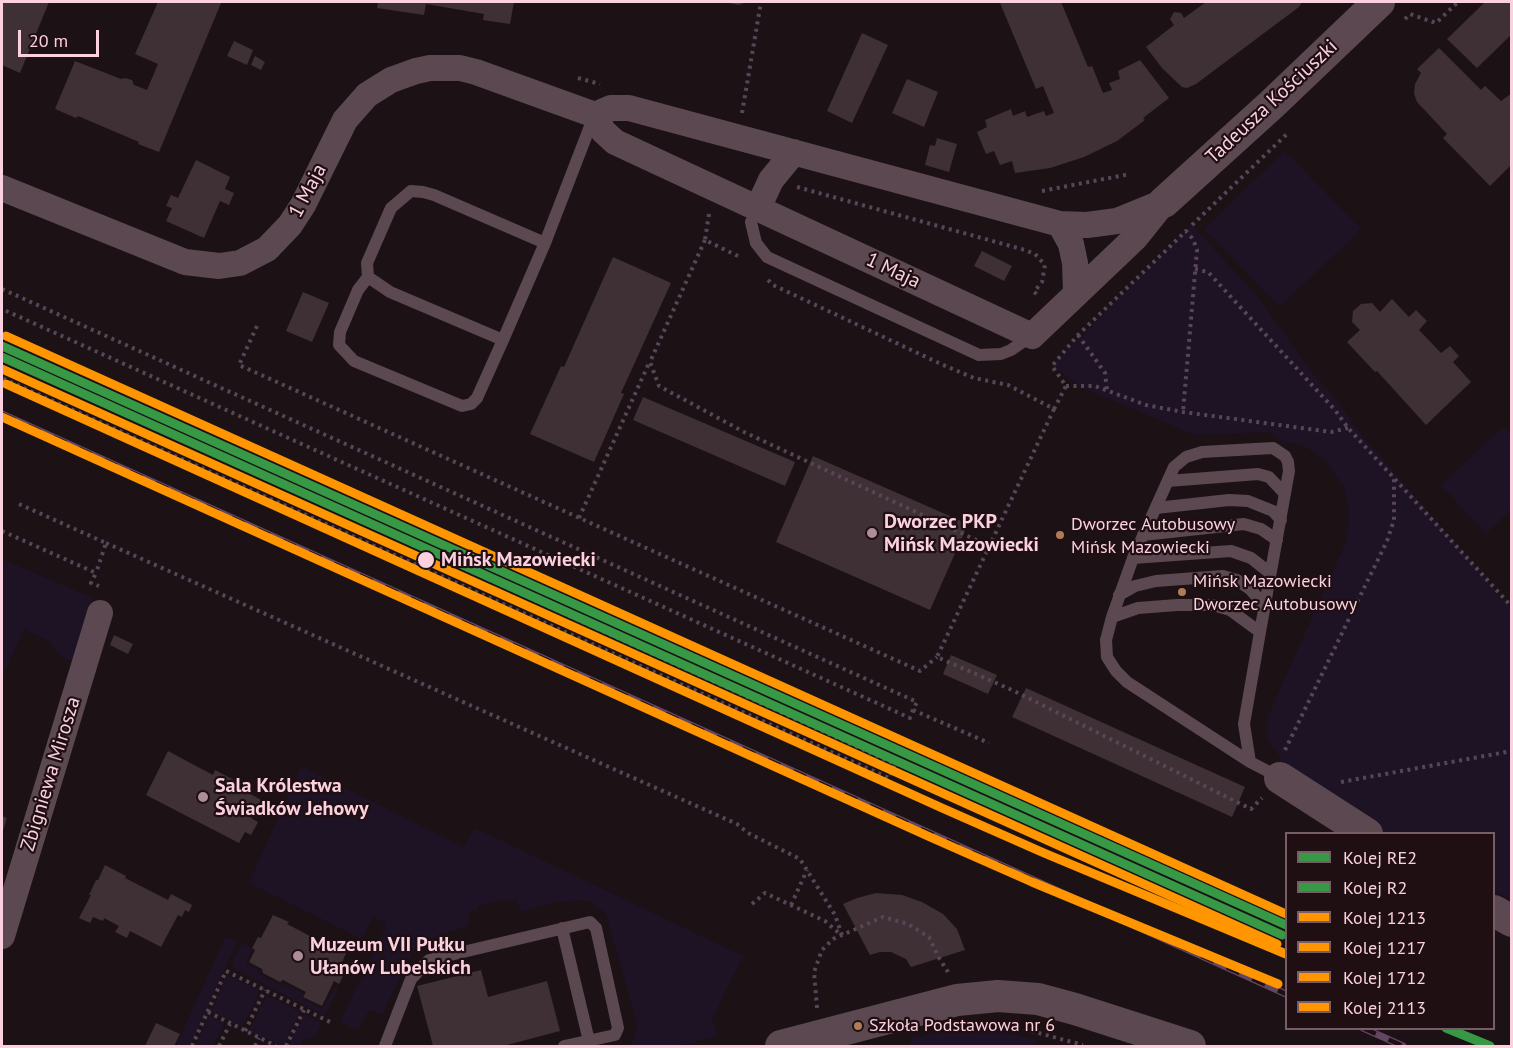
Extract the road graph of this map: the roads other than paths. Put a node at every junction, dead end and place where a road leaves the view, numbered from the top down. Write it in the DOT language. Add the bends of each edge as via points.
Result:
graph roads {
  1 [pos="1379,2"];
  2 [pos="595,115"];
  3 [pos="794,152"];
  4 [pos="2,188"];
  5 [pos="1164,202"];
  6 [pos="755,215"];
  7 [pos="1060,224"];
  8 [pos="545,243"];
  9 [pos="368,277"];
  10 [pos="1076,292"];
  11 [pos="1032,336"];
  12 [pos="503,340"];
  13 [pos="1168,481"];
  14 [pos="1286,494"];
  15 [pos="1156,507"];
  16 [pos="1281,520"];
  17 [pos="1143,535"];
  18 [pos="1277,540"];
  19 [pos="1133,558"];
  20 [pos="1270,573"];
  21 [pos="1119,595"];
  22 [pos="1265,606"];
  23 [pos="100,613"];
  24 [pos="1112,617"];
  25 [pos="1260,632"];
  26 [pos="1250,762"];
  27 [pos="1277,777"];
  28 [pos="1364,832"];
  29 [pos="1495,912"];
  30 [pos="1512,921"];
  31 [pos="562,928"];
  32 [pos="2,936"];
  33 [pos="589,1041"];
  34 [pos="385,1047"];
  35 [pos="564,1047"];
  36 [pos="781,1047"];
  37 [pos="1190,1047"];
  1 -- 5 [label="street, Tadeusza Kościuszki"];
  2 -- 3 [label="street" via="611,108 629,108"];
  2 -- 4 [label="street, 1 Maja" via="460,68 430,68 391,80 367,95 345,120 303,205 282,235 258,255 229,265 185,262"];
  2 -- 6 [label="street, 1 Maja" via="603,131 615,142"];
  2 -- 8 [label="lane"];
  3 -- 6 [label="street" via="771,180"];
  3 -- 7 [label="street"];
  5 -- 7 [label="street" via="1117,221"];
  5 -- 10 [label="street" via="1136,237"];
  6 -- 11 [label="street, 1 Maja"];
  6 -- 11 [label="lane" via="756,243 767,257 979,355 1001,354"];
  7 -- 10 [label="street" via="1071,244"];
  8 -- 9 [label="lane" via="434,195 411,191 391,208 368,263"];
  8 -- 12 [label="lane"];
  9 -- 12 [label="lane" via="390,292"];
  9 -- 12 [label="lane" via="339,332 339,345 354,361 462,406 471,405"];
  10 -- 11 [label="street"];
  13 -- 14 [label="lane" via="1258,474 1269,477"];
  13 -- 14 [label="lane" via="1186,457 1202,452 1273,448 1288,462"];
  13 -- 15 [label="lane"];
  14 -- 16 [label="lane"];
  15 -- 16 [label="lane" via="1248,501 1273,511"];
  15 -- 17 [label="lane"];
  16 -- 18 [label="lane"];
  17 -- 18 [label="lane" via="1244,524"];
  17 -- 19 [label="lane"];
  18 -- 20 [label="lane"];
  19 -- 20 [label="lane" via="1231,551 1251,558"];
  19 -- 21 [label="lane"];
  20 -- 22 [label="lane"];
  21 -- 22 [label="lane" via="1135,586 1156,582 1223,576 1238,580"];
  21 -- 24 [label="lane"];
  22 -- 25 [label="lane"];
  23 -- 32 [label="street, Zbigniewa Mirosza"];
  24 -- 25 [label="lane" via="1138,608 1213,605 1230,610"];
  24 -- 26 [label="lane" via="1106,639 1107,657 1116,671"];
  25 -- 26 [label="lane" via="1244,724"];
  26 -- 27 [label="lane"];
  27 -- 28 [label="street"];
  29 -- 30 [label="street"];
  31 -- 33 [label="lane"];
  31 -- 33 [label="lane" via="590,922 596,928 618,1028 615,1035"];
  31 -- 34 [label="lane" via="429,960 411,979"];
  33 -- 35 [label="lane"];
  36 -- 37 [label="street" via="957,1000 998,996 1038,999"];
}
